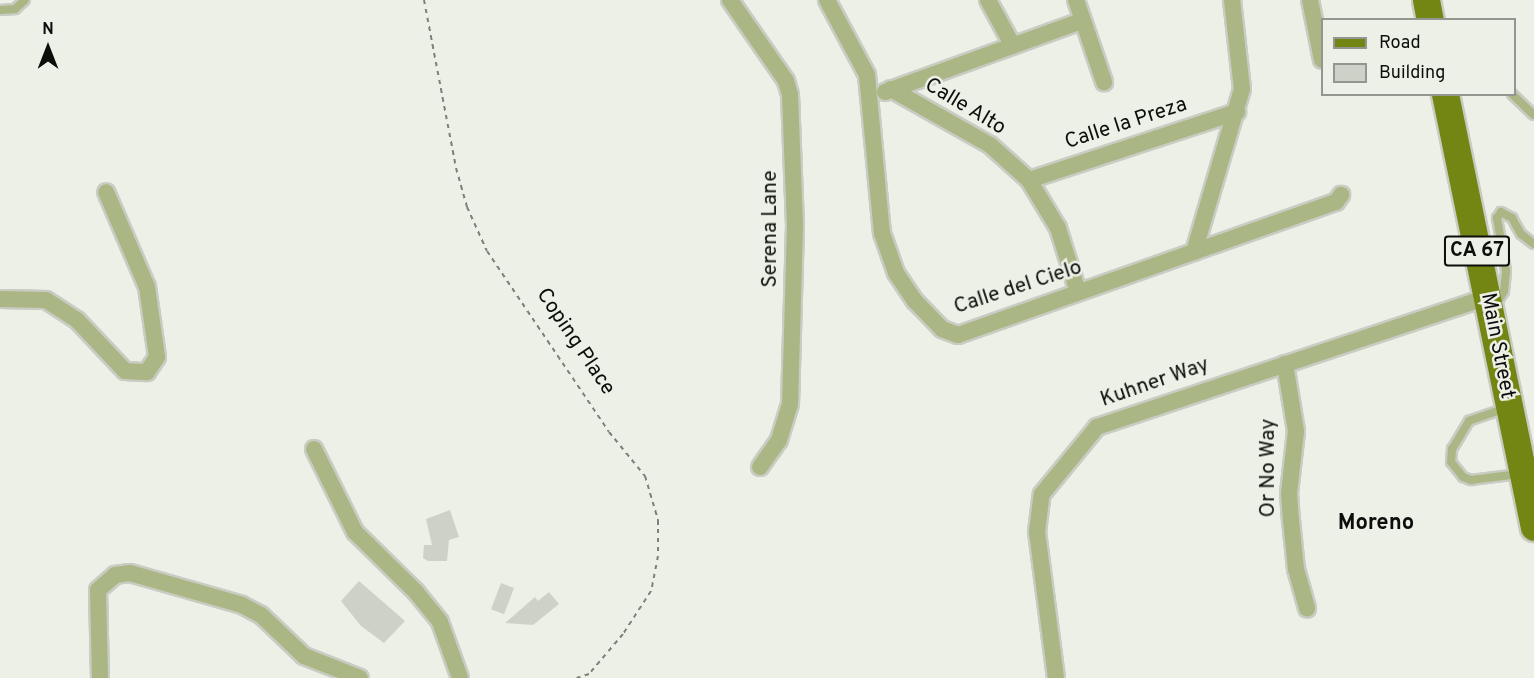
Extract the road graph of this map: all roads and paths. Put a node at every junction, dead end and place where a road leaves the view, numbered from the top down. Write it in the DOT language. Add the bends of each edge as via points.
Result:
graph roads {
  1 [pos="25,0"];
  2 [pos="424,0"];
  3 [pos="730,0"];
  4 [pos="827,0"];
  5 [pos="988,0"];
  6 [pos="1076,0"];
  7 [pos="1232,0"];
  8 [pos="1310,0"];
  9 [pos="1426,0"];
  10 [pos="0,10"];
  11 [pos="1430,18"];
  12 [pos="1081,21"];
  13 [pos="1013,46"];
  14 [pos="1321,51"];
  15 [pos="1104,82"];
  16 [pos="891,90"];
  17 [pos="1445,96"];
  18 [pos="1514,96"];
  19 [pos="870,97"];
  20 [pos="1237,112"];
  21 [pos="1534,115"];
  22 [pos="1029,180"];
  23 [pos="105,192"];
  24 [pos="1341,195"];
  25 [pos="1534,243"];
  26 [pos="1194,252"];
  27 [pos="1078,292"];
  28 [pos="0,299"];
  29 [pos="1488,304"];
  30 [pos="1285,364"];
  31 [pos="1509,407"];
  32 [pos="314,449"];
  33 [pos="760,467"];
  34 [pos="1522,473"];
  35 [pos="1534,527"];
  36 [pos="1307,608"];
  37 [pos="100,678"];
  38 [pos="360,678"];
  39 [pos="460,678"];
  40 [pos="577,678"];
  41 [pos="1056,678"];
  1 -- 10 [label="lane" via="15,9"];
  2 -- 40 [label="path, Coping Place" via="467,207 494,261 609,432 645,476 658,520 658,556 651,591 623,634 589,674"];
  3 -- 33 [label="street, Serena Lane" via="786,81 790,95 795,226 790,404 779,440"];
  4 -- 19 [label="street, Calle del Cielo" via="867,75"];
  5 -- 13 [label="street"];
  6 -- 12 [label="street"];
  7 -- 20 [label="street" via="1242,64"];
  8 -- 14 [label="street"];
  9 -- 11 [label="main road"];
  12 -- 13 [label="street"];
  12 -- 15 [label="street"];
  13 -- 16 [label="street"];
  16 -- 19 [label="street"];
  16 -- 22 [label="street, Calle Alto" via="990,145"];
  17 -- 29 [label="main road, Main Street / CA 67"];
  18 -- 21 [label="lane"];
  19 -- 27 [label="street, Calle del Cielo" via="882,233 896,273 915,301 942,329 958,335"];
  20 -- 22 [label="street, Calle la Preza"];
  20 -- 26 [label="street"];
  22 -- 27 [label="street, Calle Alto" via="1058,228"];
  23 -- 28 [label="street" via="147,287 157,357 147,372 125,371 77,320 46,300"];
  24 -- 26 [label="street, Calle del Cielo" via="1336,202"];
  25 -- 29 [label="lane" via="1521,234 1512,218 1501,212 1497,218 1506,271 1500,303"];
  26 -- 27 [label="street, Calle del Cielo"];
  29 -- 30 [label="street, Kuhner Way"];
  29 -- 31 [label="main road, Main Street / CA 67"];
  30 -- 36 [label="street, Or No Way" via="1296,431 1289,493 1294,550"];
  30 -- 41 [label="street, Kuhner Way" via="1097,427 1042,494 1037,532"];
  31 -- 34 [label="main road, Main Street / CA 67"];
  31 -- 34 [label="lane" via="1469,421 1452,449 1451,462 1463,477 1471,480"];
  32 -- 39 [label="street" via="355,532 416,592 440,622"];
  34 -- 35 [label="main road, Main Street / CA 67"];
  37 -- 38 [label="street" via="98,590 115,575 130,573 242,605 261,615 304,656"];
}
